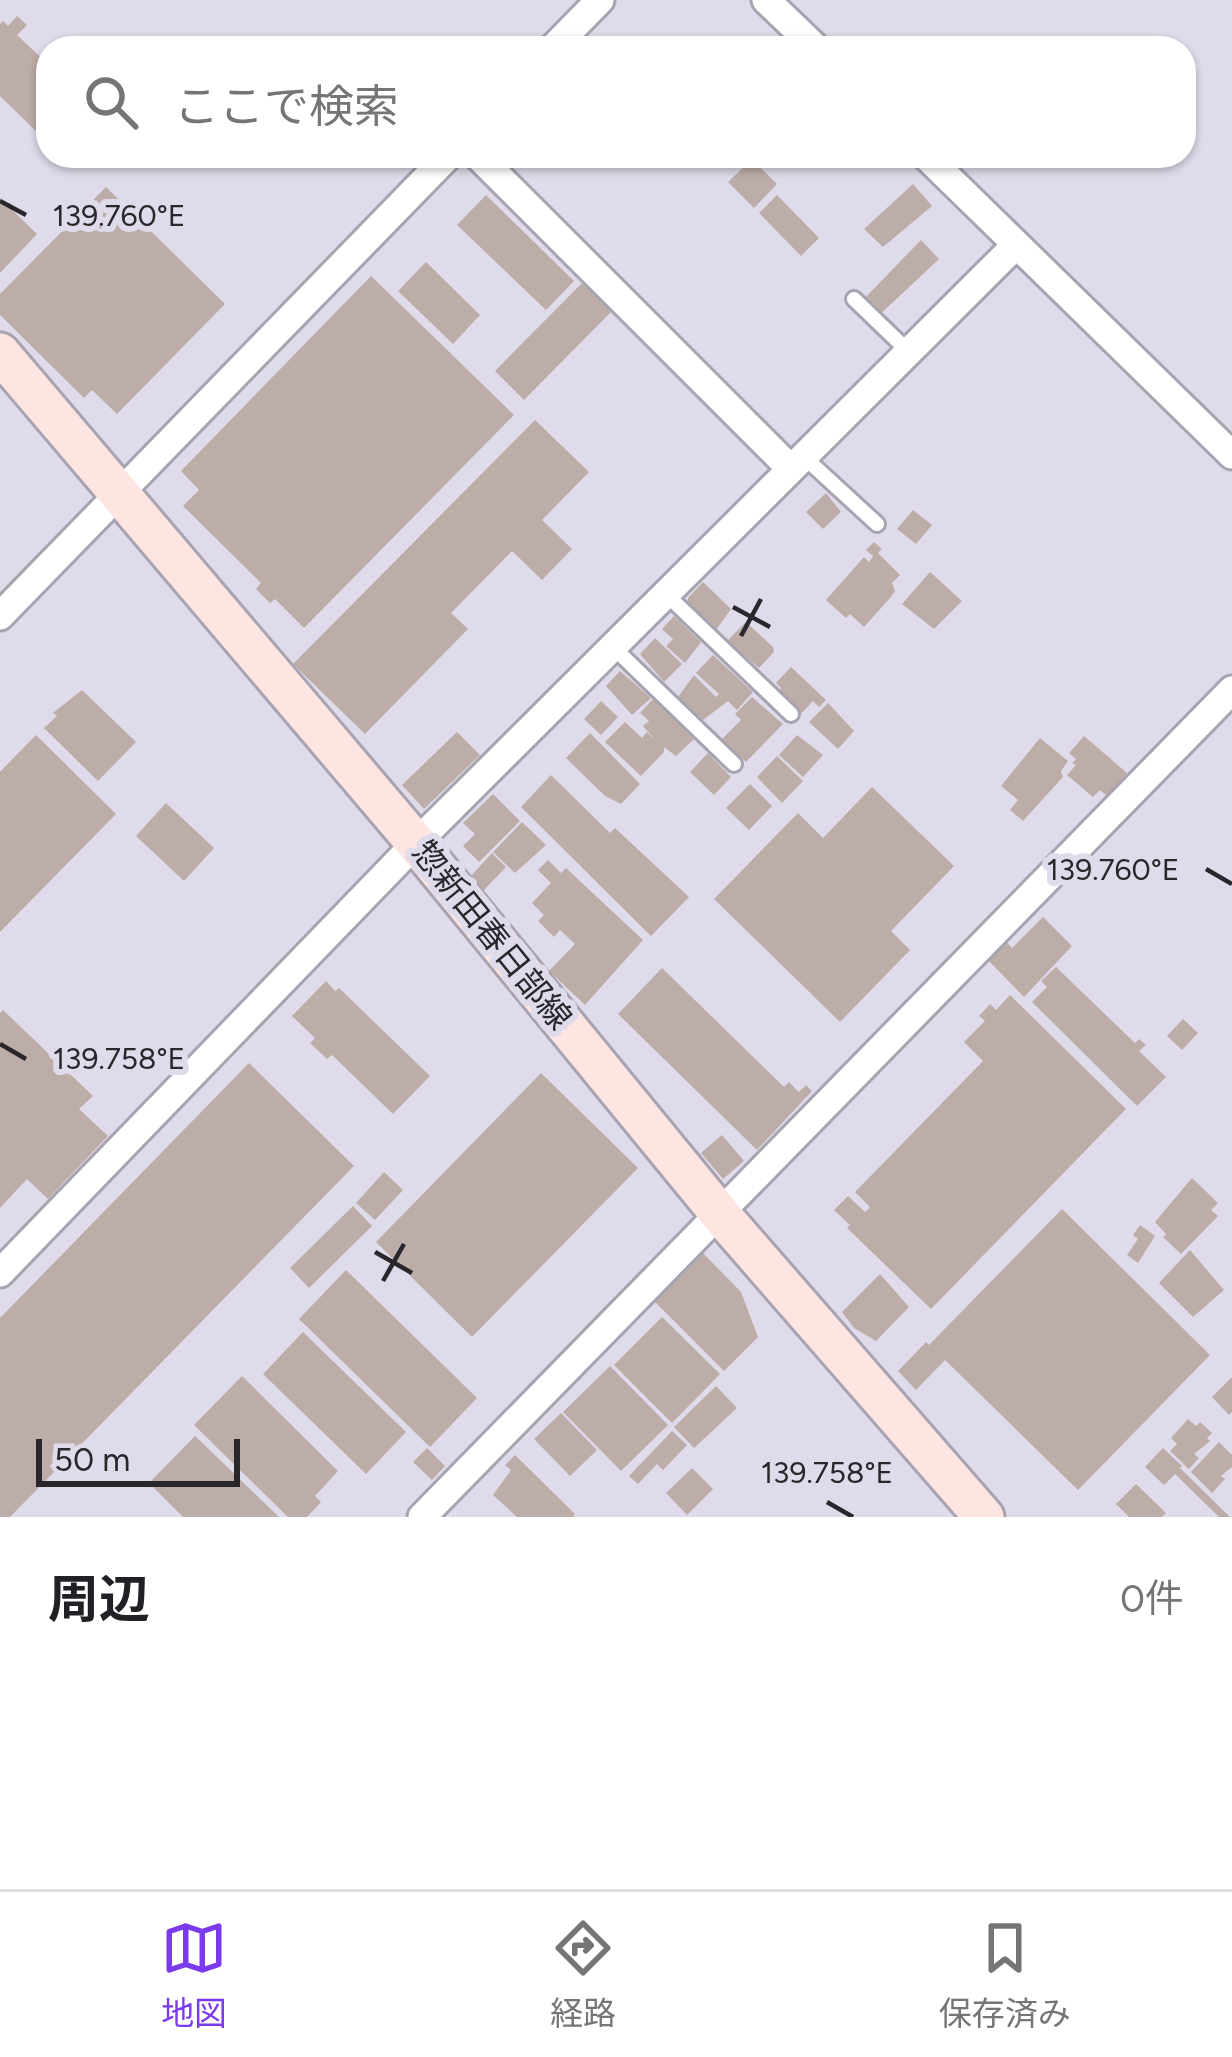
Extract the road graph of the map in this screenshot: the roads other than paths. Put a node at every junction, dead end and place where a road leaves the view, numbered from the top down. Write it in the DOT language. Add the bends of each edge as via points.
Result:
graph roads {
  1 [pos="600,0"];
  2 [pos="766,0"];
  3 [pos="565,36"];
  4 [pos="804,36"];
  5 [pos="436,168"];
  6 [pos="490,168"];
  7 [pos="938,168"];
  8 [pos="1016,245"];
  9 [pos="854,299"];
  10 [pos="909,352"];
  11 [pos="0,353"];
  12 [pos="1232,455"];
  13 [pos="797,463"];
  14 [pos="121,493"];
  15 [pos="877,524"];
  16 [pos="666,594"];
  17 [pos="0,616"];
  18 [pos="613,647"];
  19 [pos="1232,691"];
  20 [pos="791,714"];
  21 [pos="734,764"];
  22 [pos="416,843"];
  23 [pos="720,1214"];
  24 [pos="0,1273"];
  25 [pos="422,1517"];
  26 [pos="984,1517"];
  1 -- 3 [label="street"];
  2 -- 4 [label="street"];
  5 -- 14 [label="street"];
  6 -- 13 [label="street"];
  7 -- 8 [label="street"];
  8 -- 10 [label="street"];
  8 -- 12 [label="street"];
  9 -- 10 [label="lane"];
  10 -- 13 [label="street"];
  11 -- 14 [label="main road, 惣新田春日部線"];
  13 -- 15 [label="lane"];
  13 -- 16 [label="street"];
  14 -- 17 [label="street"];
  14 -- 22 [label="main road, 惣新田春日部線"];
  16 -- 18 [label="street"];
  16 -- 20 [label="lane"];
  18 -- 21 [label="lane"];
  18 -- 22 [label="street"];
  19 -- 23 [label="street"];
  22 -- 23 [label="main road, 惣新田春日部線"];
  22 -- 24 [label="street"];
  23 -- 25 [label="street"];
  23 -- 26 [label="main road, 惣新田春日部線"];
}
